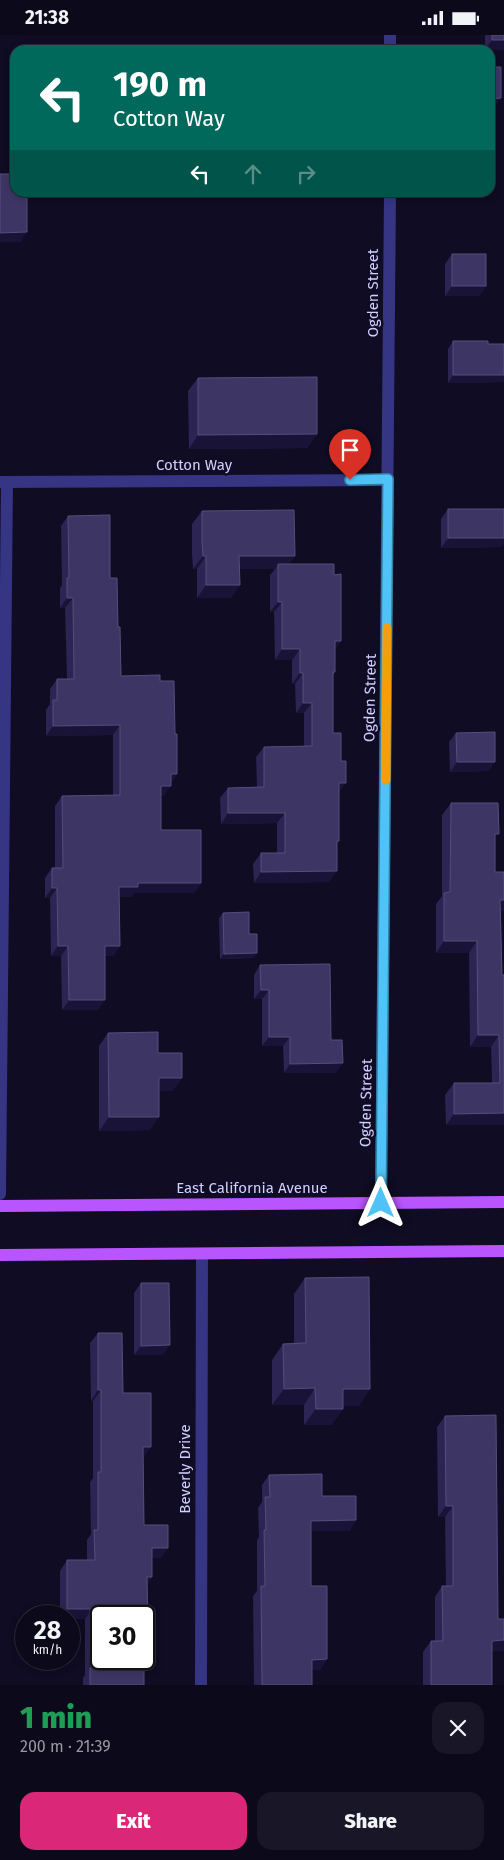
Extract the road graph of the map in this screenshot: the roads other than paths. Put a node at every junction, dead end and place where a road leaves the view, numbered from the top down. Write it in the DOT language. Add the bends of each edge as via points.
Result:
graph roads {
  1 [pos="390,197"];
  2 [pos="388,479"];
  3 [pos="4,482"];
  4 [pos="0,1194"];
  5 [pos="504,1202"];
  6 [pos="381,1203"];
  7 [pos="0,1206"];
  8 [pos="504,1251"];
  9 [pos="202,1254"];
  10 [pos="0,1255"];
  11 [pos="201,1685"];
  1 -- 2 [label="street, Ogden Street"];
  2 -- 3 [label="street, Cotton Way"];
  2 -- 6 [label="street, Ogden Street"];
  3 -- 4 [label="street"];
  5 -- 6 [label="main road, East California Avenue"];
  6 -- 7 [label="main road, East California Avenue"];
  8 -- 9 [label="main road"];
  9 -- 10 [label="main road"];
  9 -- 11 [label="street, Beverly Drive"];
}
